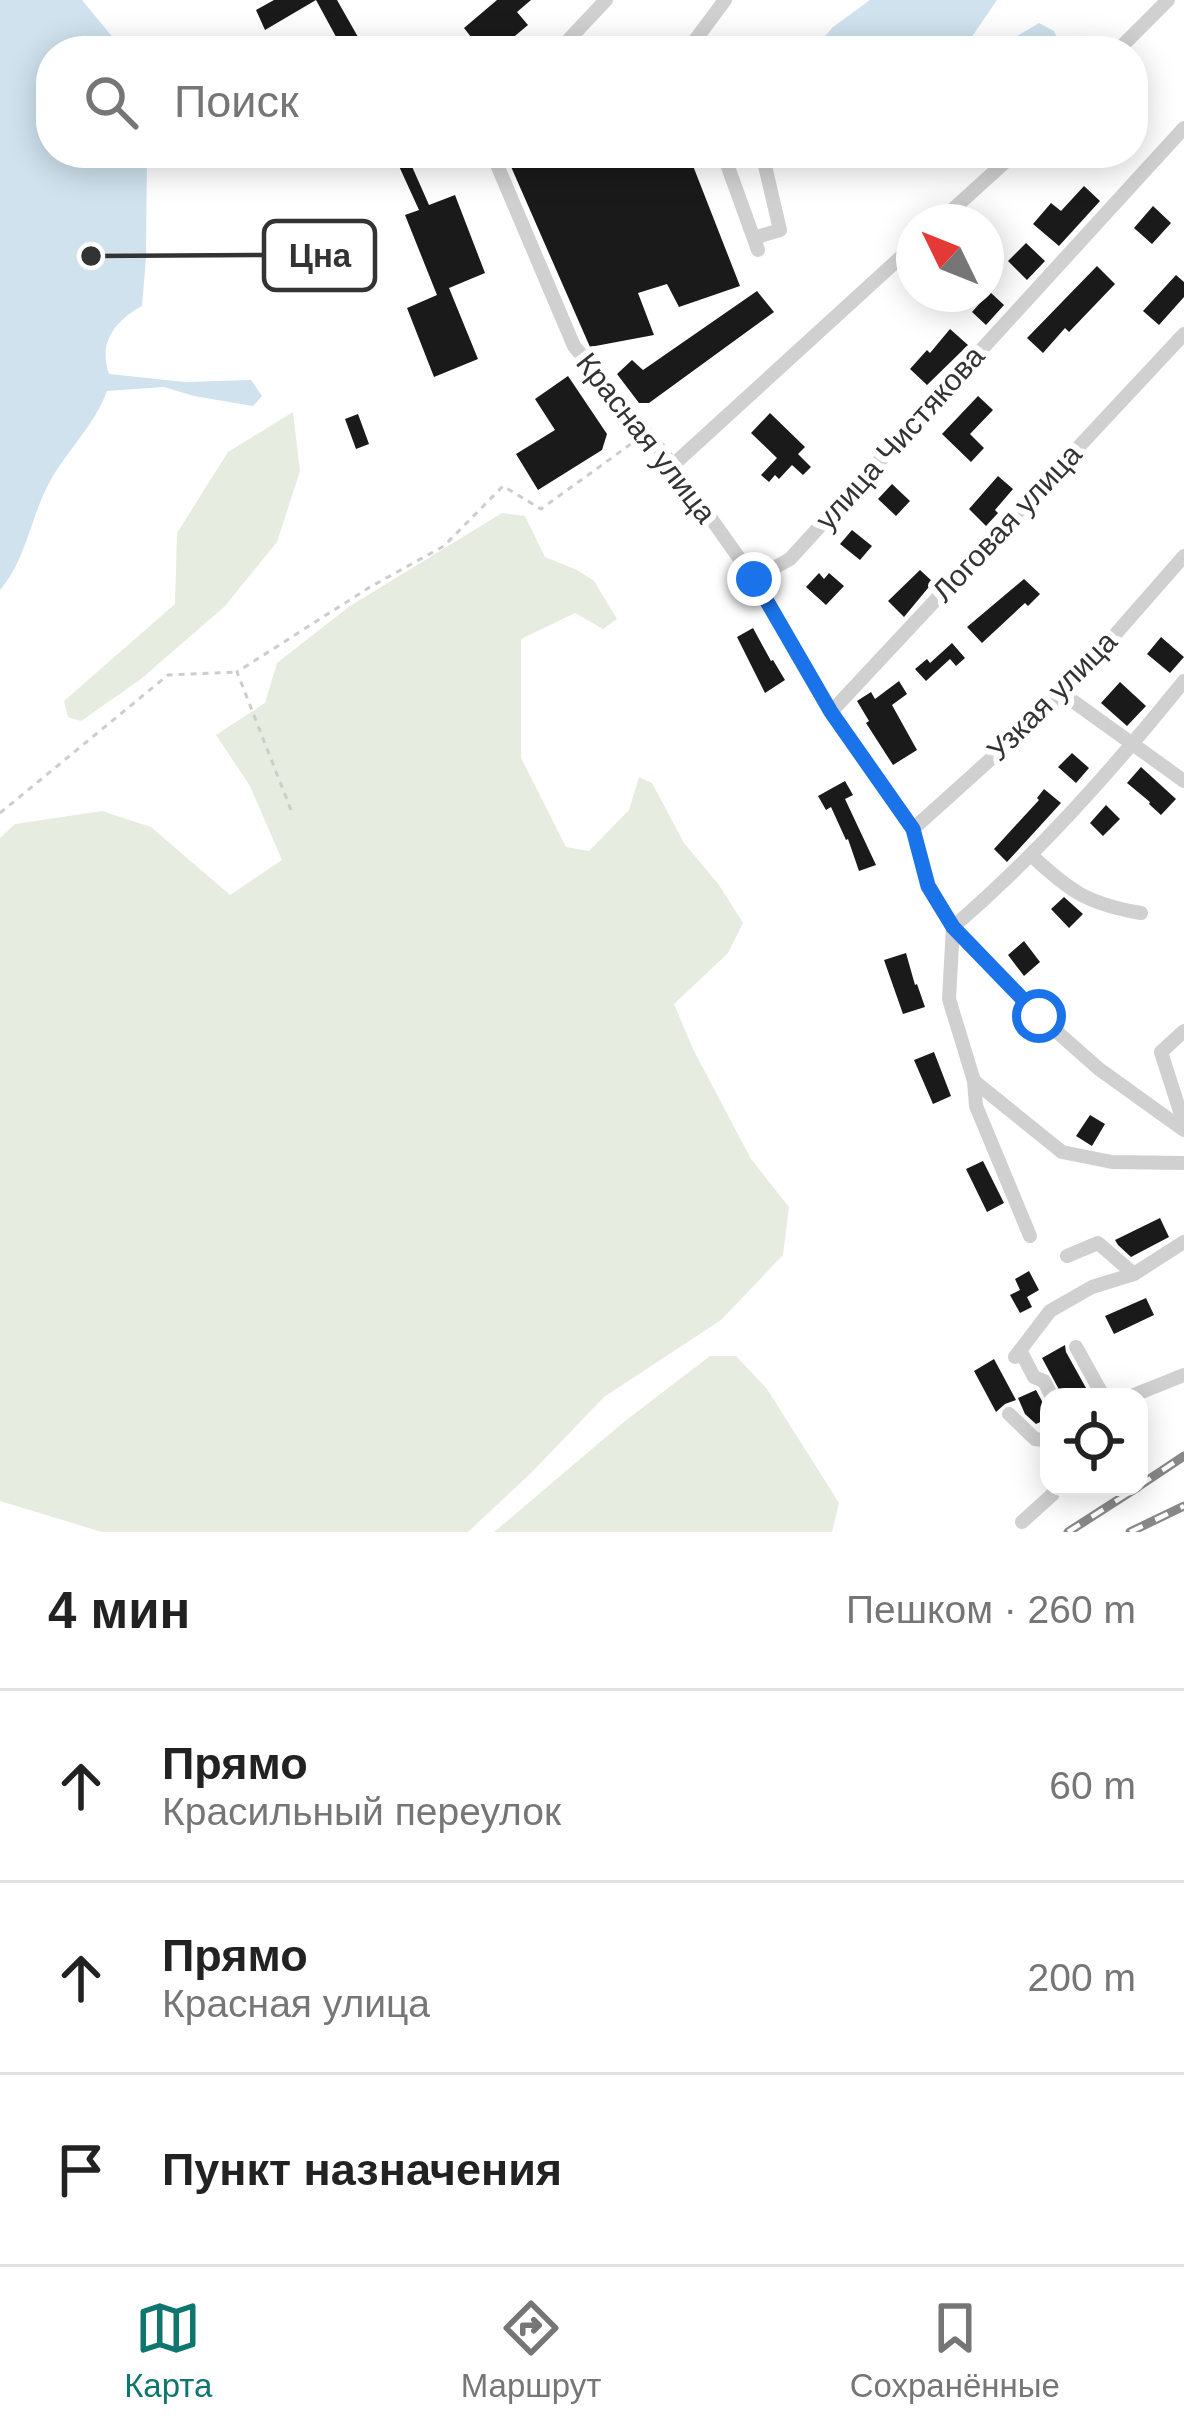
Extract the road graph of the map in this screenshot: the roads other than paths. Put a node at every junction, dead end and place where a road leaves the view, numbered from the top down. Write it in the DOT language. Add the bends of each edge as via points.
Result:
graph roads {
  1 [pos="606,0"];
  2 [pos="725,0"];
  3 [pos="1168,0"];
  4 [pos="572,36"];
  5 [pos="698,36"];
  6 [pos="1133,36"];
  7 [pos="1184,128"];
  8 [pos="1148,167"];
  9 [pos="498,168"];
  10 [pos="728,168"];
  11 [pos="766,168"];
  12 [pos="998,168"];
  13 [pos="1147,168"];
  14 [pos="959,204"];
  15 [pos="896,261"];
  16 [pos="1184,334"];
  17 [pos="673,465"];
  18 [pos="1184,556"];
  19 [pos="754,579"];
  20 [pos="1184,681"];
  21 [pos="1063,694"];
  22 [pos="831,712"];
  23 [pos="1135,742"];
  24 [pos="1184,781"];
  25 [pos="913,829"];
  26 [pos="1032,856"];
  27 [pos="1142,914"];
  28 [pos="953,927"];
  29 [pos="1184,1031"];
  30 [pos="974,1081"];
  31 [pos="1184,1127"];
  32 [pos="1184,1163"];
  33 [pos="1030,1236"];
  34 [pos="1184,1242"];
  35 [pos="1067,1256"];
  36 [pos="1134,1274"];
  37 [pos="1076,1347"];
  38 [pos="1184,1375"];
  39 [pos="1048,1388"];
  40 [pos="1099,1388"];
  41 [pos="1148,1389"];
  42 [pos="1009,1414"];
  43 [pos="1040,1440"];
  44 [pos="1051,1496"];
  45 [pos="1022,1522"];
  1 -- 4 [label="street"];
  2 -- 5 [label="street"];
  3 -- 6 [label="street"];
  7 -- 8 [label="street, улица Чистякова"];
  9 -- 17 [label="street, Красная улица" via="574,346"];
  10 -- 11 [label="street" via="756,244 780,230"];
  12 -- 14 [label="street"];
  13 -- 19 [label="street, улица Чистякова" via="790,559"];
  15 -- 17 [label="street"];
  16 -- 22 [label="street, Логовая улица"];
  17 -- 19 [label="street, Красная улица"];
  18 -- 21 [label="street, Узкая улица"];
  19 -- 22 [label="street, Красная улица"];
  20 -- 23 [label="street"];
  21 -- 23 [label="street"];
  21 -- 25 [label="street, Узкая улица"];
  22 -- 25 [label="street, Красная улица"];
  23 -- 24 [label="street"];
  23 -- 26 [label="street"];
  25 -- 28 [label="street, Красная улица" via="928,886"];
  26 -- 27 [label="street" via="1104,907"];
  26 -- 28 [label="street"];
  28 -- 30 [label="street" via="949,999"];
  28 -- 31 [label="street, Красная улица" via="1100,1069"];
  29 -- 31 [label="street" via="1161,1052"];
  30 -- 32 [label="street" via="1062,1152"];
  30 -- 33 [label="street" via="976,1106"];
  34 -- 36 [label="street"];
  35 -- 36 [label="street" via="1098,1243"];
  36 -- 39 [label="street" via="1050,1311 1017,1353"];
  37 -- 40 [label="street"];
  38 -- 41 [label="street"];
  42 -- 43 [label="street"];
  44 -- 45 [label="street"];
}
